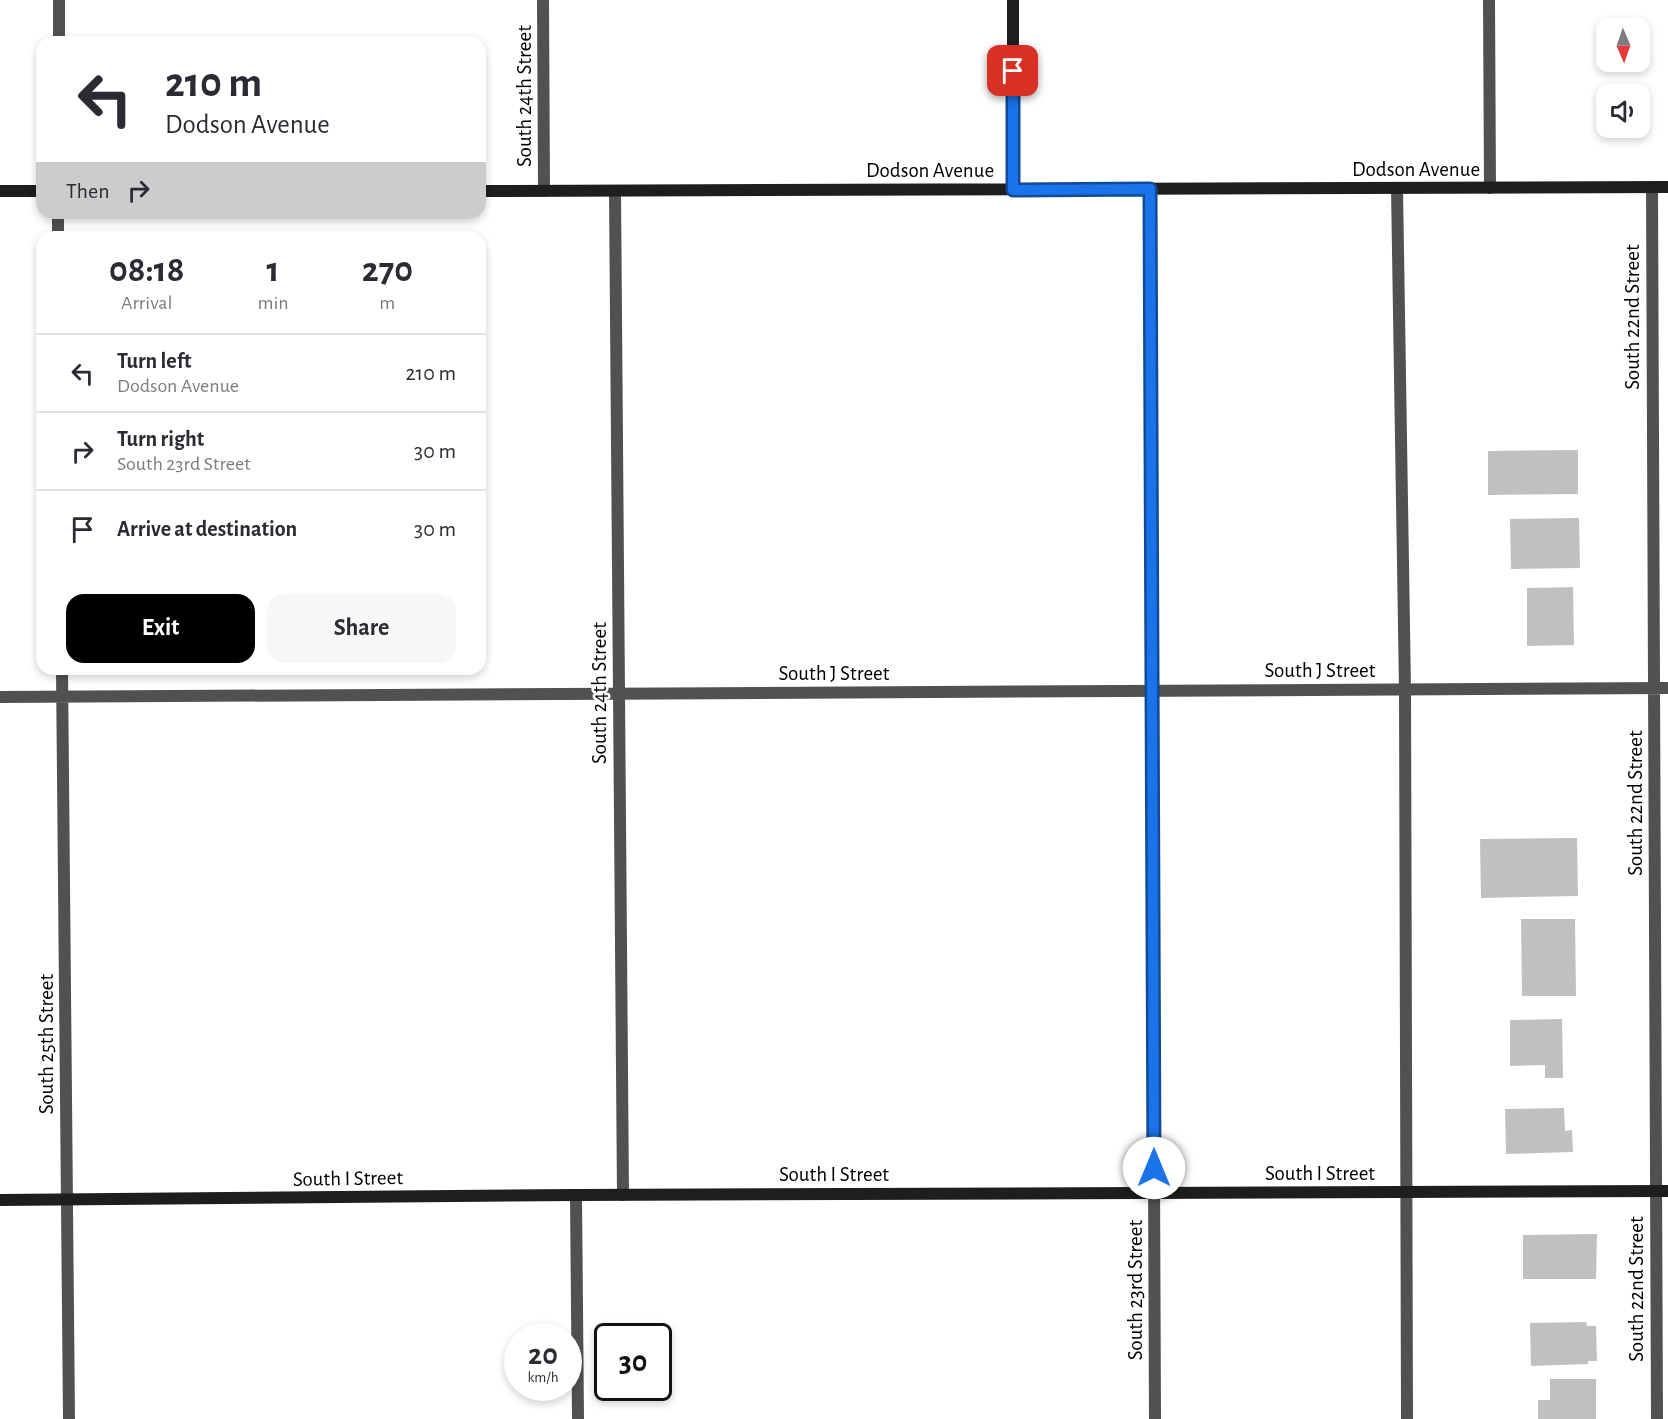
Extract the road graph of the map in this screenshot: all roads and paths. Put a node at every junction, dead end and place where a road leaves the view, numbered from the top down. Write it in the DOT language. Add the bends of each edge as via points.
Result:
graph roads {
  1 [pos="59,0"];
  2 [pos="543,0"];
  3 [pos="1013,0"];
  4 [pos="1489,0"];
  5 [pos="59,36"];
  6 [pos="1652,187"];
  7 [pos="1668,187"];
  8 [pos="1397,188"];
  9 [pos="1490,188"];
  10 [pos="1150,189"];
  11 [pos="1013,190"];
  12 [pos="0,191"];
  13 [pos="36,191"];
  14 [pos="486,191"];
  15 [pos="544,191"];
  16 [pos="615,191"];
  17 [pos="62,675"];
  18 [pos="1654,688"];
  19 [pos="1668,688"];
  20 [pos="1405,689"];
  21 [pos="1153,691"];
  22 [pos="619,693"];
  23 [pos="63,696"];
  24 [pos="0,697"];
  25 [pos="1662,1191"];
  26 [pos="1154,1192"];
  27 [pos="1406,1192"];
  28 [pos="576,1195"];
  29 [pos="623,1195"];
  30 [pos="0,1200"];
  31 [pos="67,1200"];
  32 [pos="69,1419"];
  33 [pos="578,1419"];
  34 [pos="1155,1419"];
  35 [pos="1407,1419"];
  36 [pos="1657,1419"];
  1 -- 5 [label="street"];
  2 -- 15 [label="street, South 24th Street"];
  3 -- 11 [label="street"];
  4 -- 9 [label="street"];
  6 -- 7 [label="street, Dodson Avenue"];
  6 -- 9 [label="street, Dodson Avenue"];
  6 -- 18 [label="street, South 22nd Street"];
  8 -- 9 [label="street, Dodson Avenue"];
  8 -- 10 [label="street, Dodson Avenue"];
  8 -- 20 [label="street"];
  10 -- 11 [label="street, Dodson Avenue"];
  10 -- 21 [label="street, South 23rd Street"];
  11 -- 16 [label="street, Dodson Avenue"];
  12 -- 13 [label="street"];
  14 -- 15 [label="street, Dodson Avenue"];
  15 -- 16 [label="street, Dodson Avenue"];
  16 -- 22 [label="street, South 24th Street"];
  17 -- 23 [label="street, South 25th Street"];
  18 -- 19 [label="street, South J Street"];
  18 -- 20 [label="street, South J Street"];
  18 -- 25 [label="street, South 22nd Street"];
  20 -- 21 [label="street, South J Street"];
  20 -- 27 [label="street"];
  21 -- 22 [label="street, South J Street"];
  21 -- 26 [label="street, South 23rd Street"];
  22 -- 23 [label="street, South J Street"];
  22 -- 29 [label="street, South 24th Street"];
  23 -- 24 [label="street, South J Street"];
  23 -- 31 [label="street, South 25th Street"];
  25 -- 27 [label="street, South I Street"];
  25 -- 36 [label="street, South 22nd Street"];
  26 -- 27 [label="street, South I Street"];
  26 -- 29 [label="street, South I Street"];
  26 -- 34 [label="street, South 23rd Street"];
  27 -- 35 [label="street"];
  28 -- 29 [label="street, South I Street"];
  28 -- 31 [label="street, South I Street"];
  28 -- 33 [label="street"];
  30 -- 31 [label="street, South I Street"];
  31 -- 32 [label="street, South 25th Street"];
}
